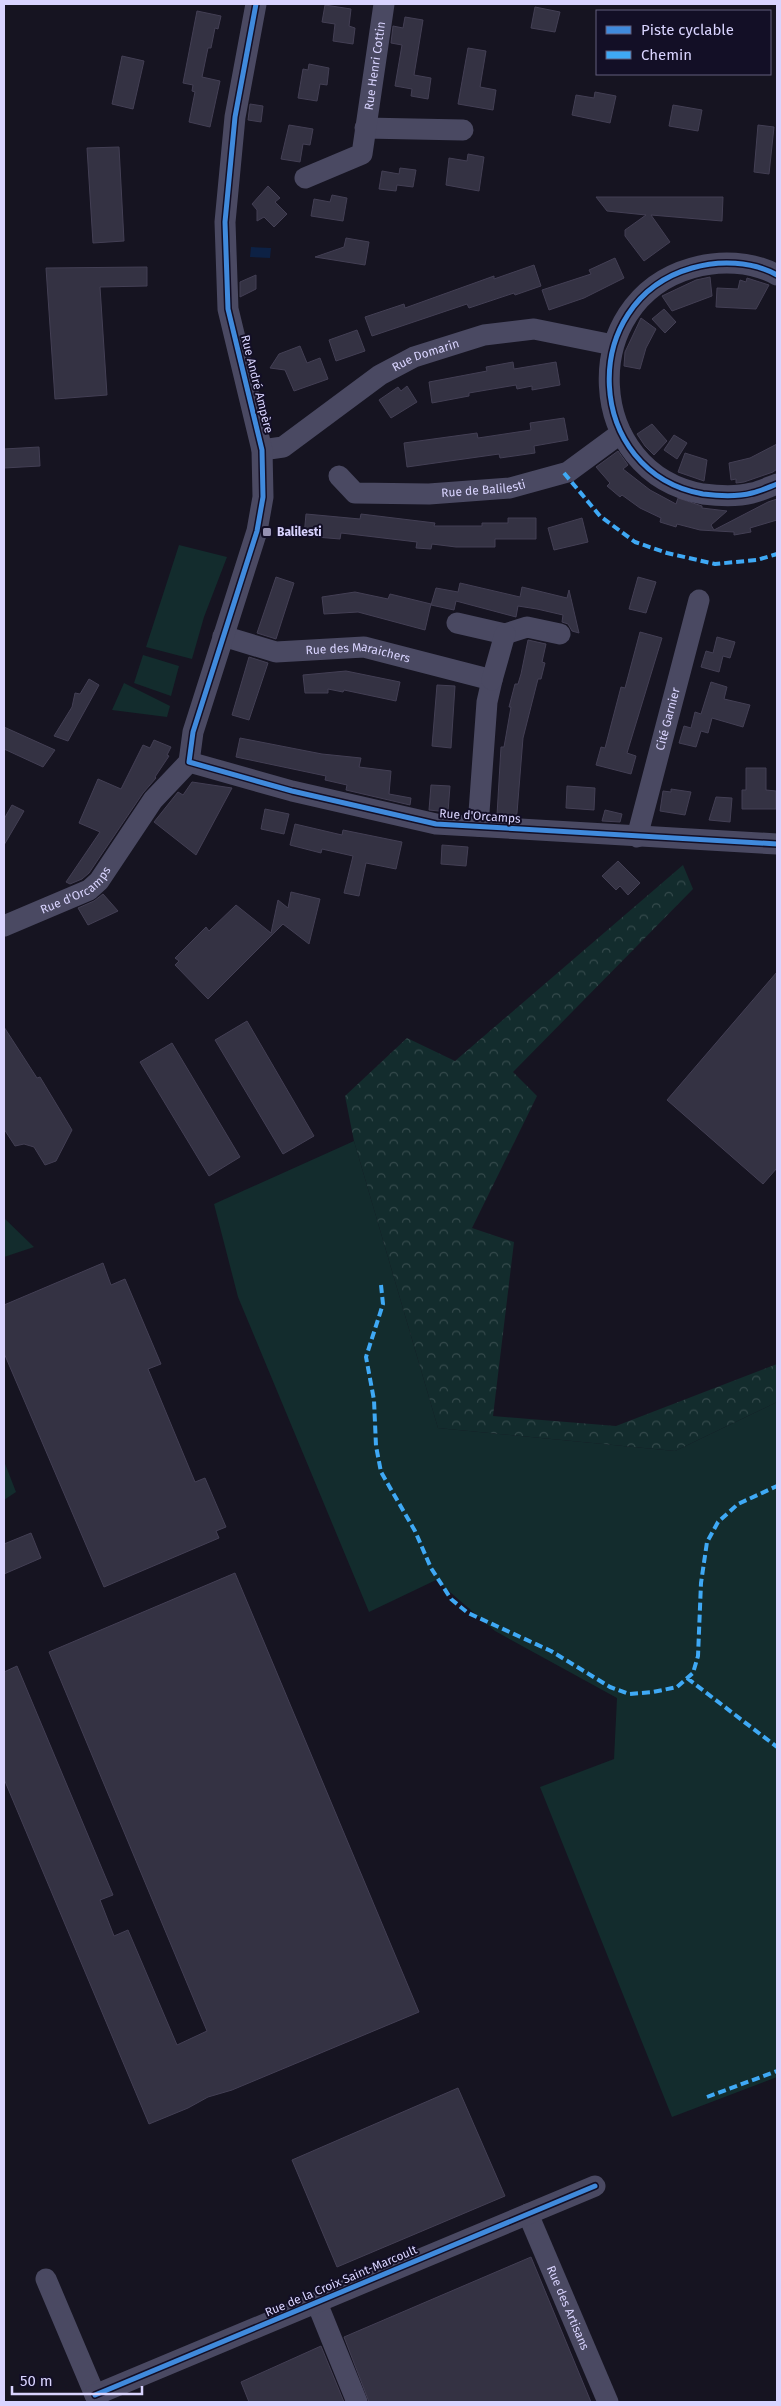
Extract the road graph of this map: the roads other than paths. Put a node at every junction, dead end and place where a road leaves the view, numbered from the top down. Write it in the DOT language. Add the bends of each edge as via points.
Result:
graph roads {
  1 [pos="256,4"];
  2 [pos="384,4"];
  3 [pos="365,128"];
  4 [pos="463,130"];
  5 [pos="305,178"];
  6 [pos="777,275"];
  7 [pos="613,345"];
  8 [pos="621,433"];
  9 [pos="262,450"];
  10 [pos="339,476"];
  11 [pos="777,484"];
  12 [pos="699,600"];
  13 [pos="457,623"];
  14 [pos="505,634"];
  15 [pos="560,634"];
  16 [pos="223,636"];
  17 [pos="492,680"];
  18 [pos="189,762"];
  19 [pos="478,826"];
  20 [pos="637,837"];
  21 [pos="777,844"];
  22 [pos="4,926"];
  23 [pos="595,2186"];
  24 [pos="528,2214"];
  25 [pos="46,2280"];
  26 [pos="317,2303"];
  27 [pos="97,2398"];
  28 [pos="357,2402"];
  29 [pos="608,2402"];
  1 -- 9 [label="street, Rue André Ampère" via="235,117 225,222 228,309"];
  2 -- 3 [label="street, Rue Henri Cottin"];
  3 -- 4 [label="street, Rue Henri Cottin"];
  3 -- 5 [label="street, Rue Henri Cottin" via="362,154"];
  6 -- 7 [label="street" via="743,264 710,263 678,272 650,290 627,315"];
  7 -- 8 [label="street" via="608,374 610,405"];
  7 -- 9 [label="street, Rue Domarin" via="534,329 484,335 406,362 380,375 283,447"];
  8 -- 10 [label="street, Rue de Balilesti" via="568,472 510,488 429,494 355,493"];
  8 -- 11 [label="street" via="638,458 662,478 690,491 720,496 751,494"];
  9 -- 16 [label="street, Rue André Ampère" via="263,497 257,531"];
  12 -- 20 [label="street, Cité Garnier"];
  13 -- 14 [label="street"];
  14 -- 15 [label="street" via="527,627"];
  14 -- 17 [label="street"];
  16 -- 17 [label="street, Rue des Maraichers" via="276,652 364,647"];
  16 -- 18 [label="street, Rue André Ampère" via="193,732"];
  17 -- 19 [label="street" via="487,702"];
  18 -- 19 [label="street, Rue d'Orcamps" via="370,810 436,824"];
  18 -- 22 [label="street, Rue d'Orcamps" via="153,800 99,881 89,890"];
  19 -- 20 [label="street, Rue d'Orcamps"];
  20 -- 21 [label="street, Rue d'Orcamps"];
  23 -- 24 [label="street, Rue de la Croix Saint-Marcoult"];
  24 -- 26 [label="street, Rue de la Croix Saint-Marcoult"];
  24 -- 29 [label="street, Rue des Artisans"];
  25 -- 27 [label="street"];
  26 -- 27 [label="street, Rue de la Croix Saint-Marcoult"];
  26 -- 28 [label="street"];
}
